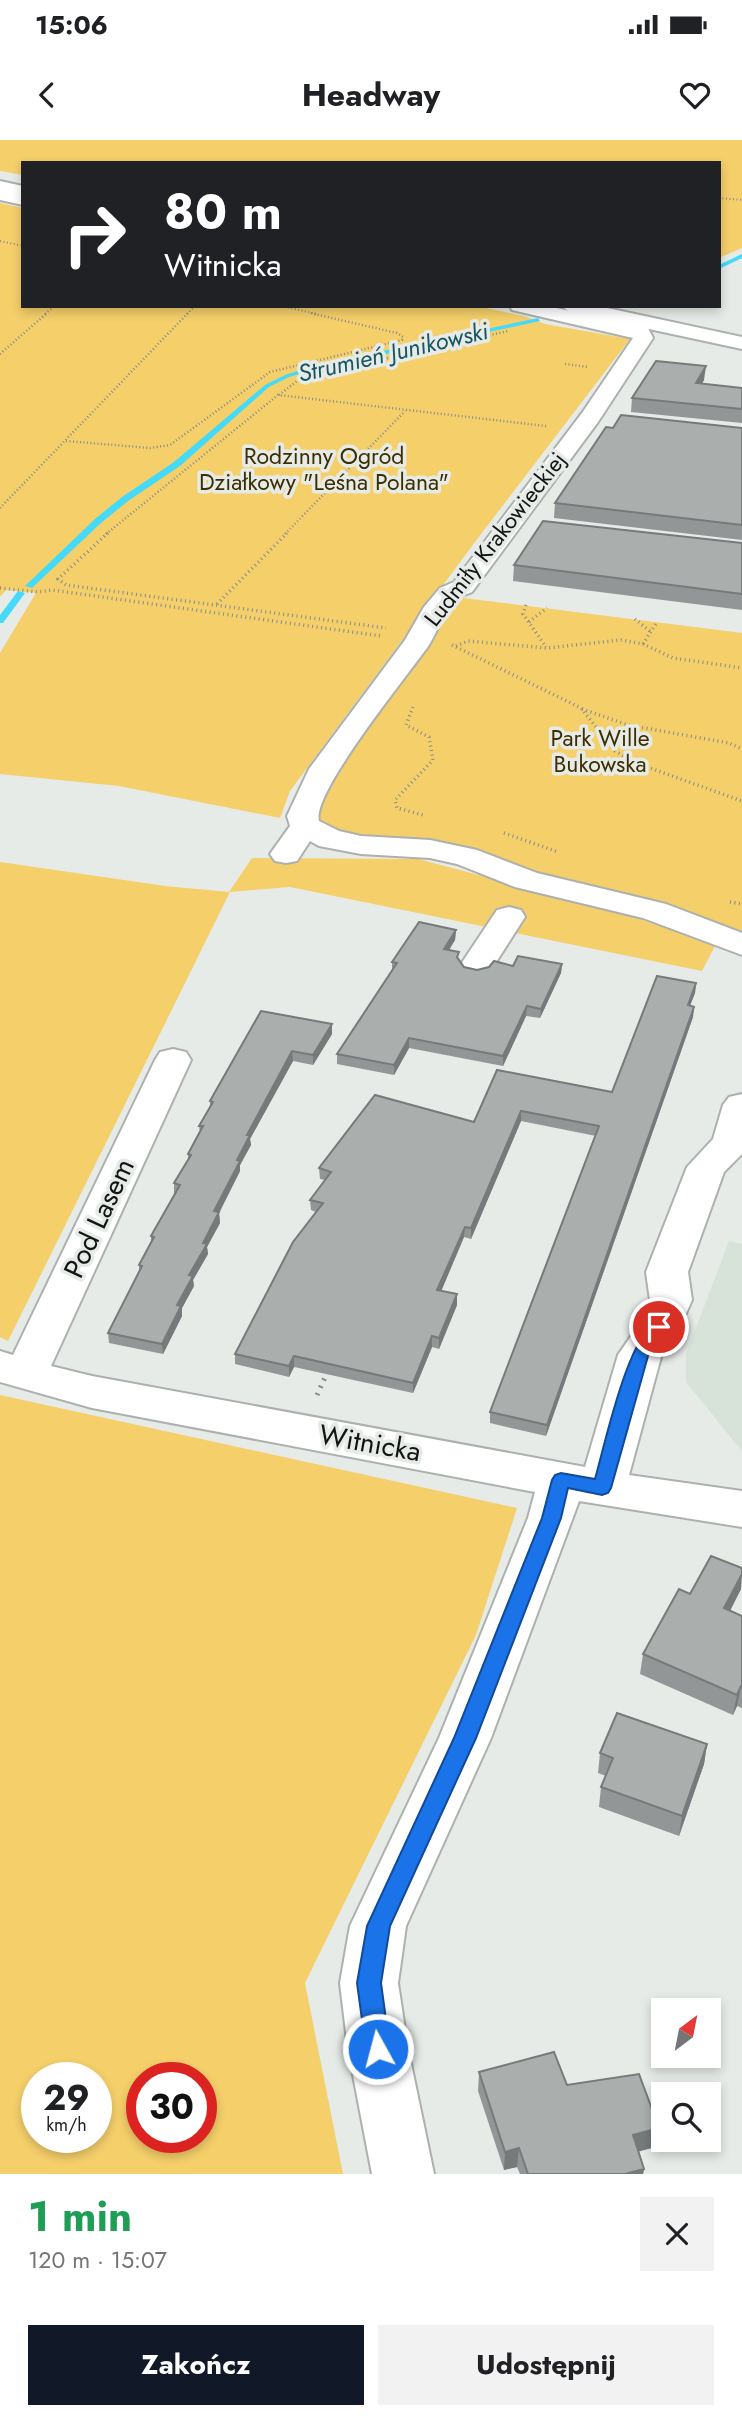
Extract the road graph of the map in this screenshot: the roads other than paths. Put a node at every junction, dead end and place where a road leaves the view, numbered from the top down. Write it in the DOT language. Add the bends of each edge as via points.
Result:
graph roads {
  1 [pos="0,175"];
  2 [pos="21,180"];
  3 [pos="0,186"];
  4 [pos="21,191"];
  5 [pos="0,195"];
  6 [pos="21,200"];
  7 [pos="528,308"];
  8 [pos="580,308"];
  9 [pos="643,308"];
  10 [pos="742,329"];
  11 [pos="742,342"];
  12 [pos="590,417"];
  13 [pos="619,420"];
  14 [pos="305,826"];
  15 [pos="286,854"];
  16 [pos="509,917"];
  17 [pos="742,945"];
  18 [pos="476,967"];
  19 [pos="173,1060"];
  20 [pos="742,1105"];
  21 [pos="13,1371"];
  22 [pos="581,1484"];
  23 [pos="742,1509"];
  24 [pos="403,2174"];
  1 -- 2 [label="street"];
  3 -- 4 [label="street"];
  5 -- 6 [label="street"];
  7 -- 12 [label="street, Ludmiły Krakowieckiej" via="641,332 642,342"];
  8 -- 11 [label="street"];
  9 -- 10 [label="street"];
  12 -- 13 [label="street"];
  12 -- 14 [label="street, Ludmiły Krakowieckiej" via="523,524 433,612 417,642 324,769 302,816"];
  14 -- 15 [label="street, Ludmiły Krakowieckiej"];
  14 -- 17 [label="street" via="330,839 361,845 430,849 466,857 526,880 654,911"];
  16 -- 18 [label="street"];
  19 -- 21 [label="street, Pod Lasem"];
  20 -- 22 [label="street" via="731,1143 706,1167 667,1272 671,1300 640,1354"];
  21 -- 22 [label="street, Witnicka" via="92,1392"];
  22 -- 23 [label="street, Witnicka"];
  22 -- 24 [label="street" via="551,1518 465,1738 379,1926 369,1983"];
}
